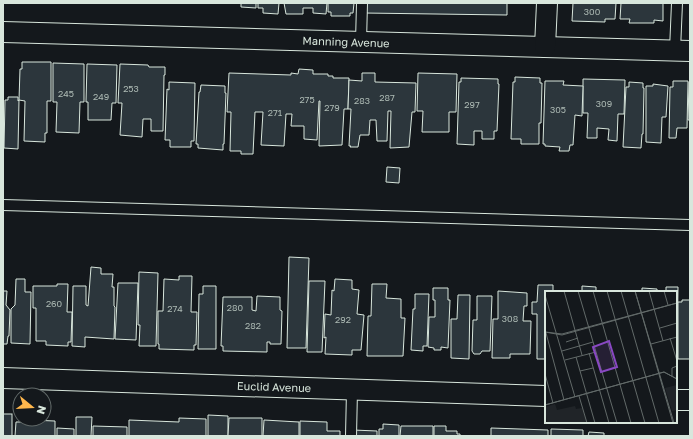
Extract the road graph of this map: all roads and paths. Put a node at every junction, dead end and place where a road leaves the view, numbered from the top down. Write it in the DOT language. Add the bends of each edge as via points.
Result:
graph roads {
  1 [pos="362,3"];
  2 [pos="547,3"];
  3 [pos="677,3"];
  4 [pos="3,32"];
  5 [pos="361,42"];
  6 [pos="545,47"];
  7 [pos="683,50"];
  8 [pos="3,205"];
  9 [pos="690,225"];
  10 [pos="3,378"];
  11 [pos="352,390"];
  12 [pos="545,396"];
  13 [pos="677,400"];
  14 [pos="690,400"];
  15 [pos="351,436"];
  1 -- 5 [label="lane"];
  2 -- 6 [label="street"];
  3 -- 7 [label="lane"];
  4 -- 5 [label="street, Manning Avenue"];
  5 -- 6 [label="street, Manning Avenue"];
  6 -- 7 [label="street, Manning Avenue"];
  8 -- 9 [label="lane"];
  10 -- 11 [label="street, Euclid Avenue"];
  11 -- 12 [label="street, Euclid Avenue"];
  11 -- 15 [label="lane"];
  13 -- 14 [label="street"];
}
